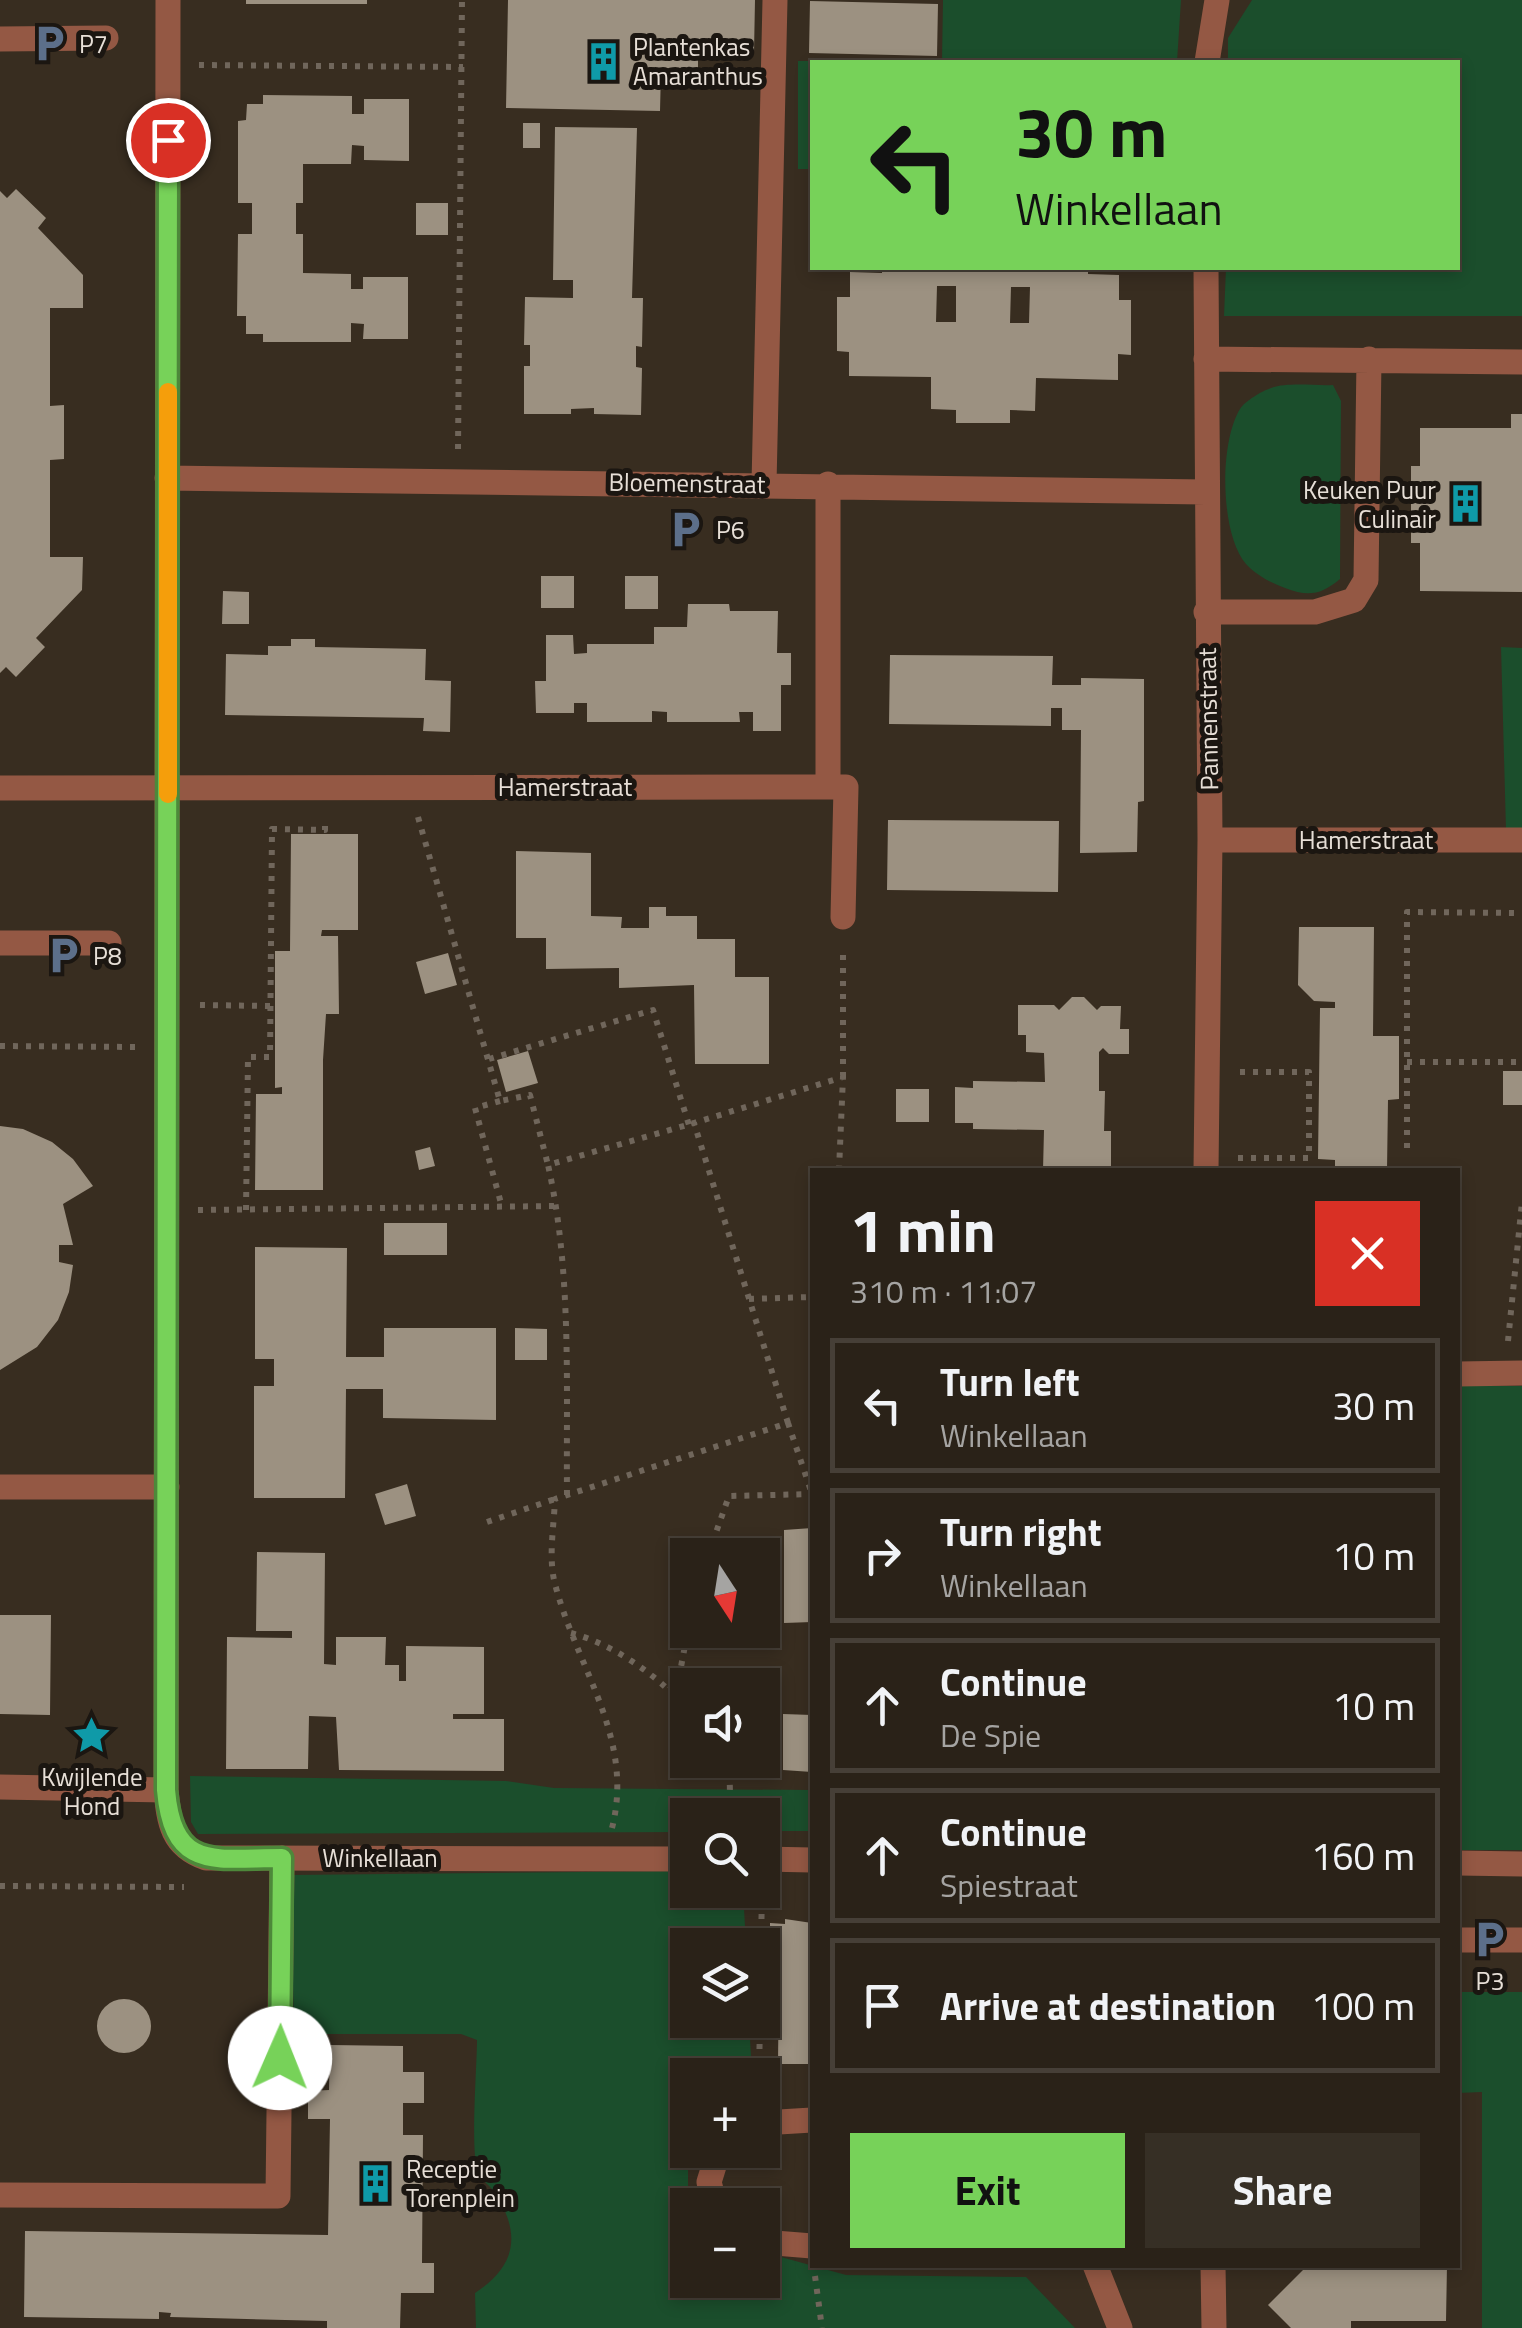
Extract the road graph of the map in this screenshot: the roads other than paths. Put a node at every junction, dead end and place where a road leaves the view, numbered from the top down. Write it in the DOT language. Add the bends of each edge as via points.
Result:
graph roads {
  1 [pos="168,0"];
  2 [pos="775,0"];
  3 [pos="1217,0"];
  4 [pos="106,38"];
  5 [pos="0,39"];
  6 [pos="1207,60"];
  7 [pos="1206,270"];
  8 [pos="1369,358"];
  9 [pos="1206,359"];
  10 [pos="1522,362"];
  11 [pos="167,478"];
  12 [pos="764,484"];
  13 [pos="828,484"];
  14 [pos="1206,492"];
  15 [pos="1206,612"];
  16 [pos="168,786"];
  17 [pos="828,787"];
  18 [pos="0,788"];
  19 [pos="1210,840"];
  20 [pos="1522,840"];
  21 [pos="844,917"];
  22 [pos="0,943"];
  23 [pos="110,943"];
  24 [pos="1206,1164"];
  25 [pos="1522,1373"];
  26 [pos="1460,1374"];
  27 [pos="0,1487"];
  28 [pos="167,1487"];
  29 [pos="0,1787"];
  30 [pos="166,1790"];
  31 [pos="282,1858"];
  32 [pos="670,1859"];
  33 [pos="780,1860"];
  34 [pos="810,1860"];
  35 [pos="1460,1863"];
  36 [pos="1522,1864"];
  37 [pos="1460,1940"];
  38 [pos="1522,1940"];
  39 [pos="810,2120"];
  40 [pos="780,2122"];
  41 [pos="0,2195"];
  42 [pos="780,2243"];
  43 [pos="810,2246"];
  44 [pos="1096,2268"];
  45 [pos="1213,2268"];
  46 [pos="1120,2328"];
  47 [pos="1214,2328"];
  1 -- 11 [label="street"];
  2 -- 12 [label="street"];
  3 -- 6 [label="street"];
  4 -- 5 [label="street"];
  7 -- 9 [label="street, Pannenstraat"];
  8 -- 9 [label="street"];
  8 -- 10 [label="street"];
  8 -- 15 [label="street" via="1366,580 1354,600 1315,612"];
  9 -- 14 [label="street, Pannenstraat"];
  11 -- 12 [label="street, Bloemenstraat"];
  11 -- 16 [label="street"];
  12 -- 13 [label="street, Bloemenstraat"];
  13 -- 14 [label="street, Bloemenstraat"];
  13 -- 17 [label="street"];
  14 -- 15 [label="street, Pannenstraat"];
  15 -- 19 [label="street, Pannenstraat"];
  16 -- 17 [label="street, Hamerstraat"];
  16 -- 18 [label="street, Hamerstraat"];
  16 -- 28 [label="street"];
  17 -- 21 [label="street" via="846,787"];
  19 -- 20 [label="street, Hamerstraat"];
  19 -- 24 [label="street, Pannenstraat"];
  22 -- 23 [label="street"];
  25 -- 26 [label="street"];
  27 -- 28 [label="street"];
  28 -- 30 [label="street"];
  29 -- 30 [label="street"];
  30 -- 31 [label="street, Winkellaan" via="169,1823 190,1852"];
  31 -- 32 [label="street, Winkellaan"];
  31 -- 41 [label="street" via="278,2196"];
  33 -- 34 [label="street"];
  35 -- 36 [label="street"];
  37 -- 38 [label="street"];
  39 -- 40 [label="street"];
  42 -- 43 [label="street"];
  44 -- 46 [label="street"];
  45 -- 47 [label="street"];
}
